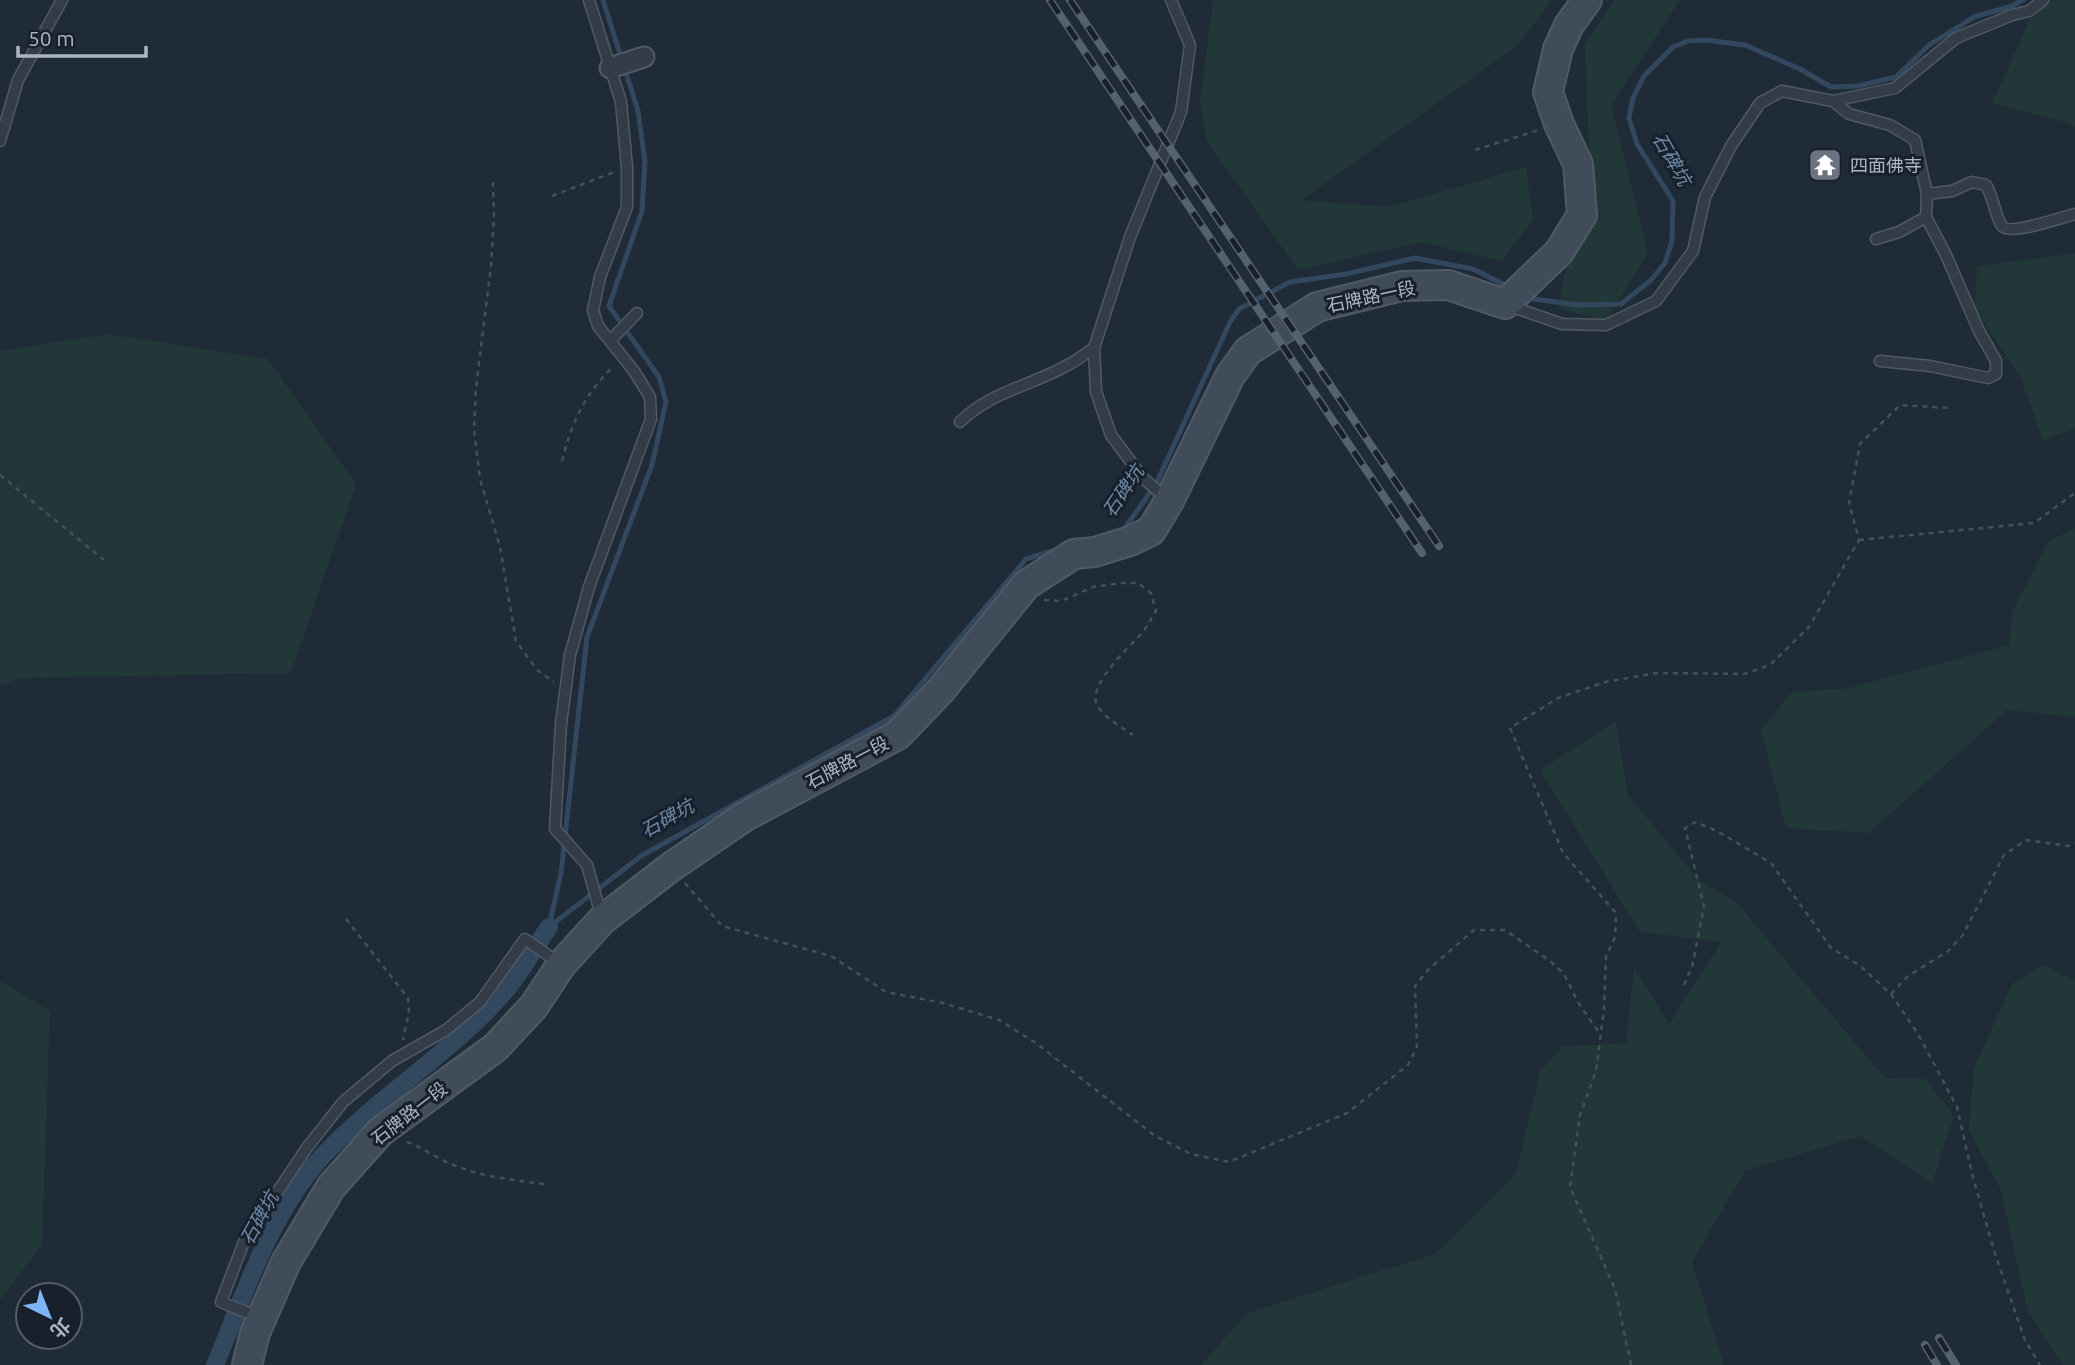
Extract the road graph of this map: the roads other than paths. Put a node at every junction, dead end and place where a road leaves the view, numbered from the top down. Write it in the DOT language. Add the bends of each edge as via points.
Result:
graph roads {
  1 [pos="62,0"];
  2 [pos="578,0"];
  3 [pos="1171,0"];
  4 [pos="1587,0"];
  5 [pos="2043,0"];
  6 [pos="589,1"];
  7 [pos="644,57"];
  8 [pos="610,68"];
  9 [pos="1833,101"];
  10 [pos="0,141"];
  11 [pos="1927,194"];
  12 [pos="2075,214"];
  13 [pos="1926,217"];
  14 [pos="1877,239"];
  15 [pos="1504,304"];
  16 [pos="637,313"];
  17 [pos="610,341"];
  18 [pos="1094,348"];
  19 [pos="1880,361"];
  20 [pos="960,422"];
  21 [pos="1170,501"];
  22 [pos="602,920"];
  23 [pos="561,965"];
  24 [pos="262,1318"];
  25 [pos="247,1365"];
  1 -- 10 [label="lane" via="19,80"];
  2 -- 6 [label="lane"];
  3 -- 18 [label="lane" via="1190,45 1181,112 1130,237"];
  4 -- 15 [label="street" via="1569,25 1548,92 1578,163 1582,215 1559,252"];
  5 -- 9 [label="lane" via="2029,11 1956,38 1895,88"];
  6 -- 8 [label="lane"];
  7 -- 8 [label="street"];
  8 -- 17 [label="lane" via="621,102 627,167 627,207 600,277 593,310"];
  9 -- 11 [label="lane" via="1849,114 1889,125 1915,140"];
  9 -- 15 [label="lane" via="1782,91 1760,103 1705,197 1693,251 1656,301 1606,325 1562,324"];
  11 -- 12 [label="lane" via="1952,191 1972,182 1986,185 2007,230"];
  11 -- 13 [label="lane"];
  13 -- 14 [label="lane"];
  13 -- 19 [label="lane" via="1996,360 1996,374 1988,378"];
  15 -- 21 [label="street, 石牌路一段" via="1448,285 1431,284 1402,286 1317,307 1248,351 1230,376"];
  16 -- 17 [label="lane"];
  17 -- 22 [label="lane" via="650,397 651,419 589,587 570,655 555,829 587,865"];
  18 -- 20 [label="lane" via="1066,366 988,399"];
  18 -- 21 [label="lane" via="1096,392 1111,435 1143,478"];
  21 -- 22 [label="street, 石牌路一段" via="1151,531 1095,552 1074,554 1026,585 898,735 744,817"];
  22 -- 23 [label="street, 石牌路一段"];
  23 -- 24 [label="street, 石牌路一段" via="534,1006 496,1047 380,1132 331,1187 286,1262"];
  23 -- 24 [label="lane" via="525,939 480,1002 343,1102 244,1242 221,1302"];
  24 -- 25 [label="street, 石牌路一段"];
}
